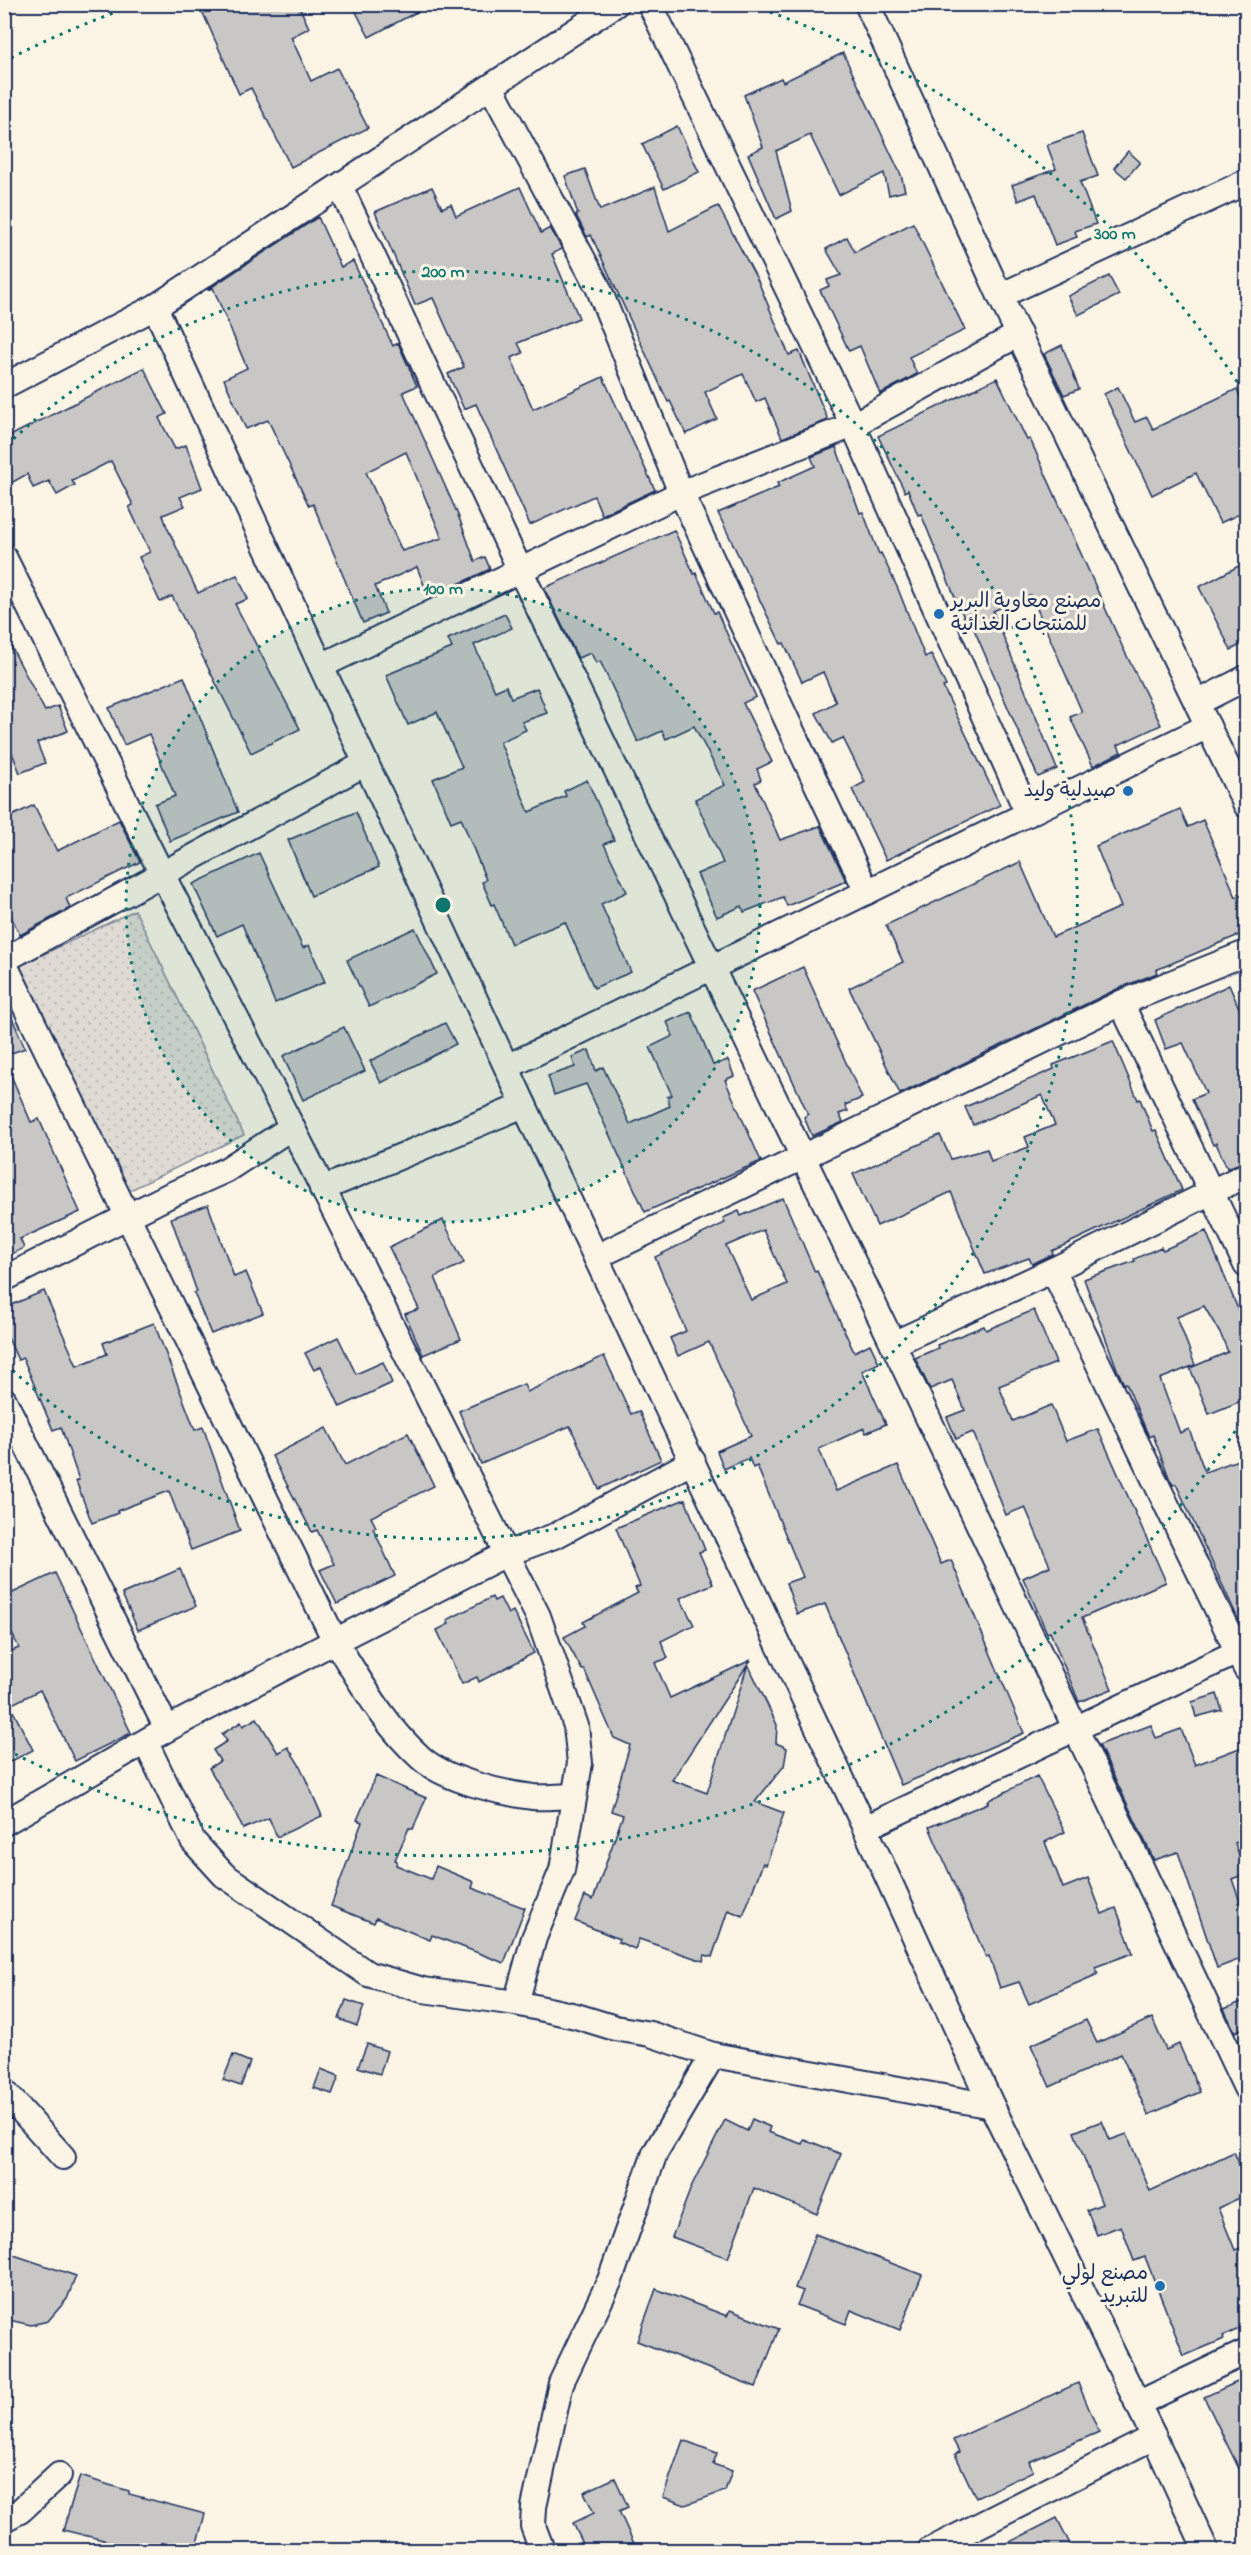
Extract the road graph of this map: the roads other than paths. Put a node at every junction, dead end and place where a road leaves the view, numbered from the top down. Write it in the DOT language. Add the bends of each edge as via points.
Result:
graph roads {
  1 [pos="616,4"];
  2 [pos="650,4"];
  3 [pos="867,4"];
  4 [pos="590,12"];
  5 [pos="491,87"];
  6 [pos="1246,182"];
  7 [pos="340,186"];
  8 [pos="1000,296"];
  9 [pos="155,307"];
  10 [pos="1019,334"];
  11 [pos="4,386"];
  12 [pos="853,425"];
  13 [pos="681,494"];
  14 [pos="4,557"];
  15 [pos="520,570"];
  16 [pos="321,666"];
  17 [pos="1246,678"];
  18 [pos="1197,703"];
  19 [pos="1208,726"];
  20 [pos="366,763"];
  21 [pos="1246,806"];
  22 [pos="1028,813"];
  23 [pos="163,876"];
  24 [pos="867,892"];
  25 [pos="1246,953"];
  26 [pos="4,962"];
  27 [pos="712,969"];
  28 [pos="1121,1003"];
  29 [pos="507,1067"];
  30 [pos="524,1105"];
  31 [pos="292,1127"];
  32 [pos="802,1157"];
  33 [pos="1246,1175"];
  34 [pos="322,1189"];
  35 [pos="1212,1192"];
  36 [pos="128,1216"];
  37 [pos="596,1257"];
  38 [pos="1246,1265"];
  39 [pos="1053,1270"];
  40 [pos="4,1279"];
  41 [pos="893,1344"];
  42 [pos="4,1400"];
  43 [pos="693,1461"];
  44 [pos="506,1554"];
  45 [pos="336,1641"];
  46 [pos="1244,1656"];
  47 [pos="1076,1728"];
  48 [pos="167,1729"];
  49 [pos="146,1743"];
  50 [pos="574,1796"];
  51 [pos="4,1823"];
  52 [pos="865,1828"];
  53 [pos="516,2003"];
  54 [pos="713,2055"];
  55 [pos="1246,2088"];
  56 [pos="4,2091"];
  57 [pos="992,2106"];
  58 [pos="63,2157"];
  59 [pos="1246,2352"];
  60 [pos="1137,2404"];
  61 [pos="1154,2437"];
  62 [pos="59,2475"];
  63 [pos="4,2519"];
  64 [pos="975,2540"];
  65 [pos="542,2550"];
  66 [pos="930,2550"];
  67 [pos="1206,2550"];
  1 -- 4 [label="street"];
  2 -- 12 [label="street"];
  3 -- 8 [label="street"];
  4 -- 5 [label="street"];
  5 -- 7 [label="street"];
  5 -- 13 [label="street" via="598,287"];
  6 -- 8 [label="street"];
  7 -- 9 [label="street"];
  7 -- 15 [label="street"];
  8 -- 10 [label="street"];
  9 -- 11 [label="street"];
  9 -- 16 [label="street"];
  10 -- 12 [label="street"];
  10 -- 18 [label="street"];
  12 -- 13 [label="street"];
  12 -- 22 [label="street"];
  13 -- 15 [label="street"];
  13 -- 24 [label="street"];
  14 -- 23 [label="street"];
  15 -- 16 [label="street"];
  15 -- 27 [label="street"];
  16 -- 20 [label="street"];
  17 -- 18 [label="street"];
  18 -- 19 [label="street"];
  19 -- 21 [label="street"];
  19 -- 22 [label="street"];
  20 -- 23 [label="street"];
  20 -- 29 [label="street"];
  22 -- 24 [label="street"];
  23 -- 26 [label="street"];
  23 -- 31 [label="street"];
  24 -- 27 [label="street"];
  25 -- 28 [label="street"];
  26 -- 36 [label="street"];
  27 -- 29 [label="street"];
  27 -- 32 [label="street"];
  28 -- 32 [label="street"];
  28 -- 35 [label="street"];
  29 -- 30 [label="street"];
  30 -- 34 [label="street"];
  30 -- 37 [label="street"];
  31 -- 34 [label="street"];
  31 -- 36 [label="street" via="226,1170"];
  32 -- 37 [label="street"];
  32 -- 41 [label="street"];
  33 -- 35 [label="street"];
  34 -- 44 [label="street"];
  35 -- 38 [label="street"];
  35 -- 39 [label="street"];
  36 -- 40 [label="street"];
  36 -- 45 [label="street"];
  37 -- 43 [label="street"];
  39 -- 41 [label="street"];
  39 -- 46 [label="street"];
  41 -- 47 [label="street"];
  42 -- 48 [label="street"];
  43 -- 44 [label="street" via="557,1535"];
  43 -- 52 [label="street"];
  44 -- 45 [label="street"];
  44 -- 50 [label="street" via="538,1616 576,1726 580,1763"];
  45 -- 48 [label="street"];
  45 -- 50 [label="street" via="386,1721 423,1760 447,1774 483,1786 534,1797"];
  46 -- 47 [label="street"];
  47 -- 52 [label="street"];
  47 -- 55 [label="street"];
  48 -- 49 [label="street"];
  49 -- 51 [label="street"];
  49 -- 53 [label="street" via="193,1841 224,1875 368,1974 423,1990"];
  50 -- 53 [label="street" via="562,1870 534,1938"];
  52 -- 57 [label="street"];
  53 -- 54 [label="street" via="650,2034"];
  54 -- 57 [label="street"];
  54 -- 65 [label="street" via="655,2153 610,2280 561,2383 534,2507 533,2526"];
  56 -- 58 [label="street"];
  57 -- 60 [label="street"];
  59 -- 60 [label="street"];
  60 -- 61 [label="street"];
  61 -- 64 [label="street"];
  61 -- 67 [label="street"];
  62 -- 63 [label="street" via="20,2511"];
  64 -- 66 [label="street"];
}
